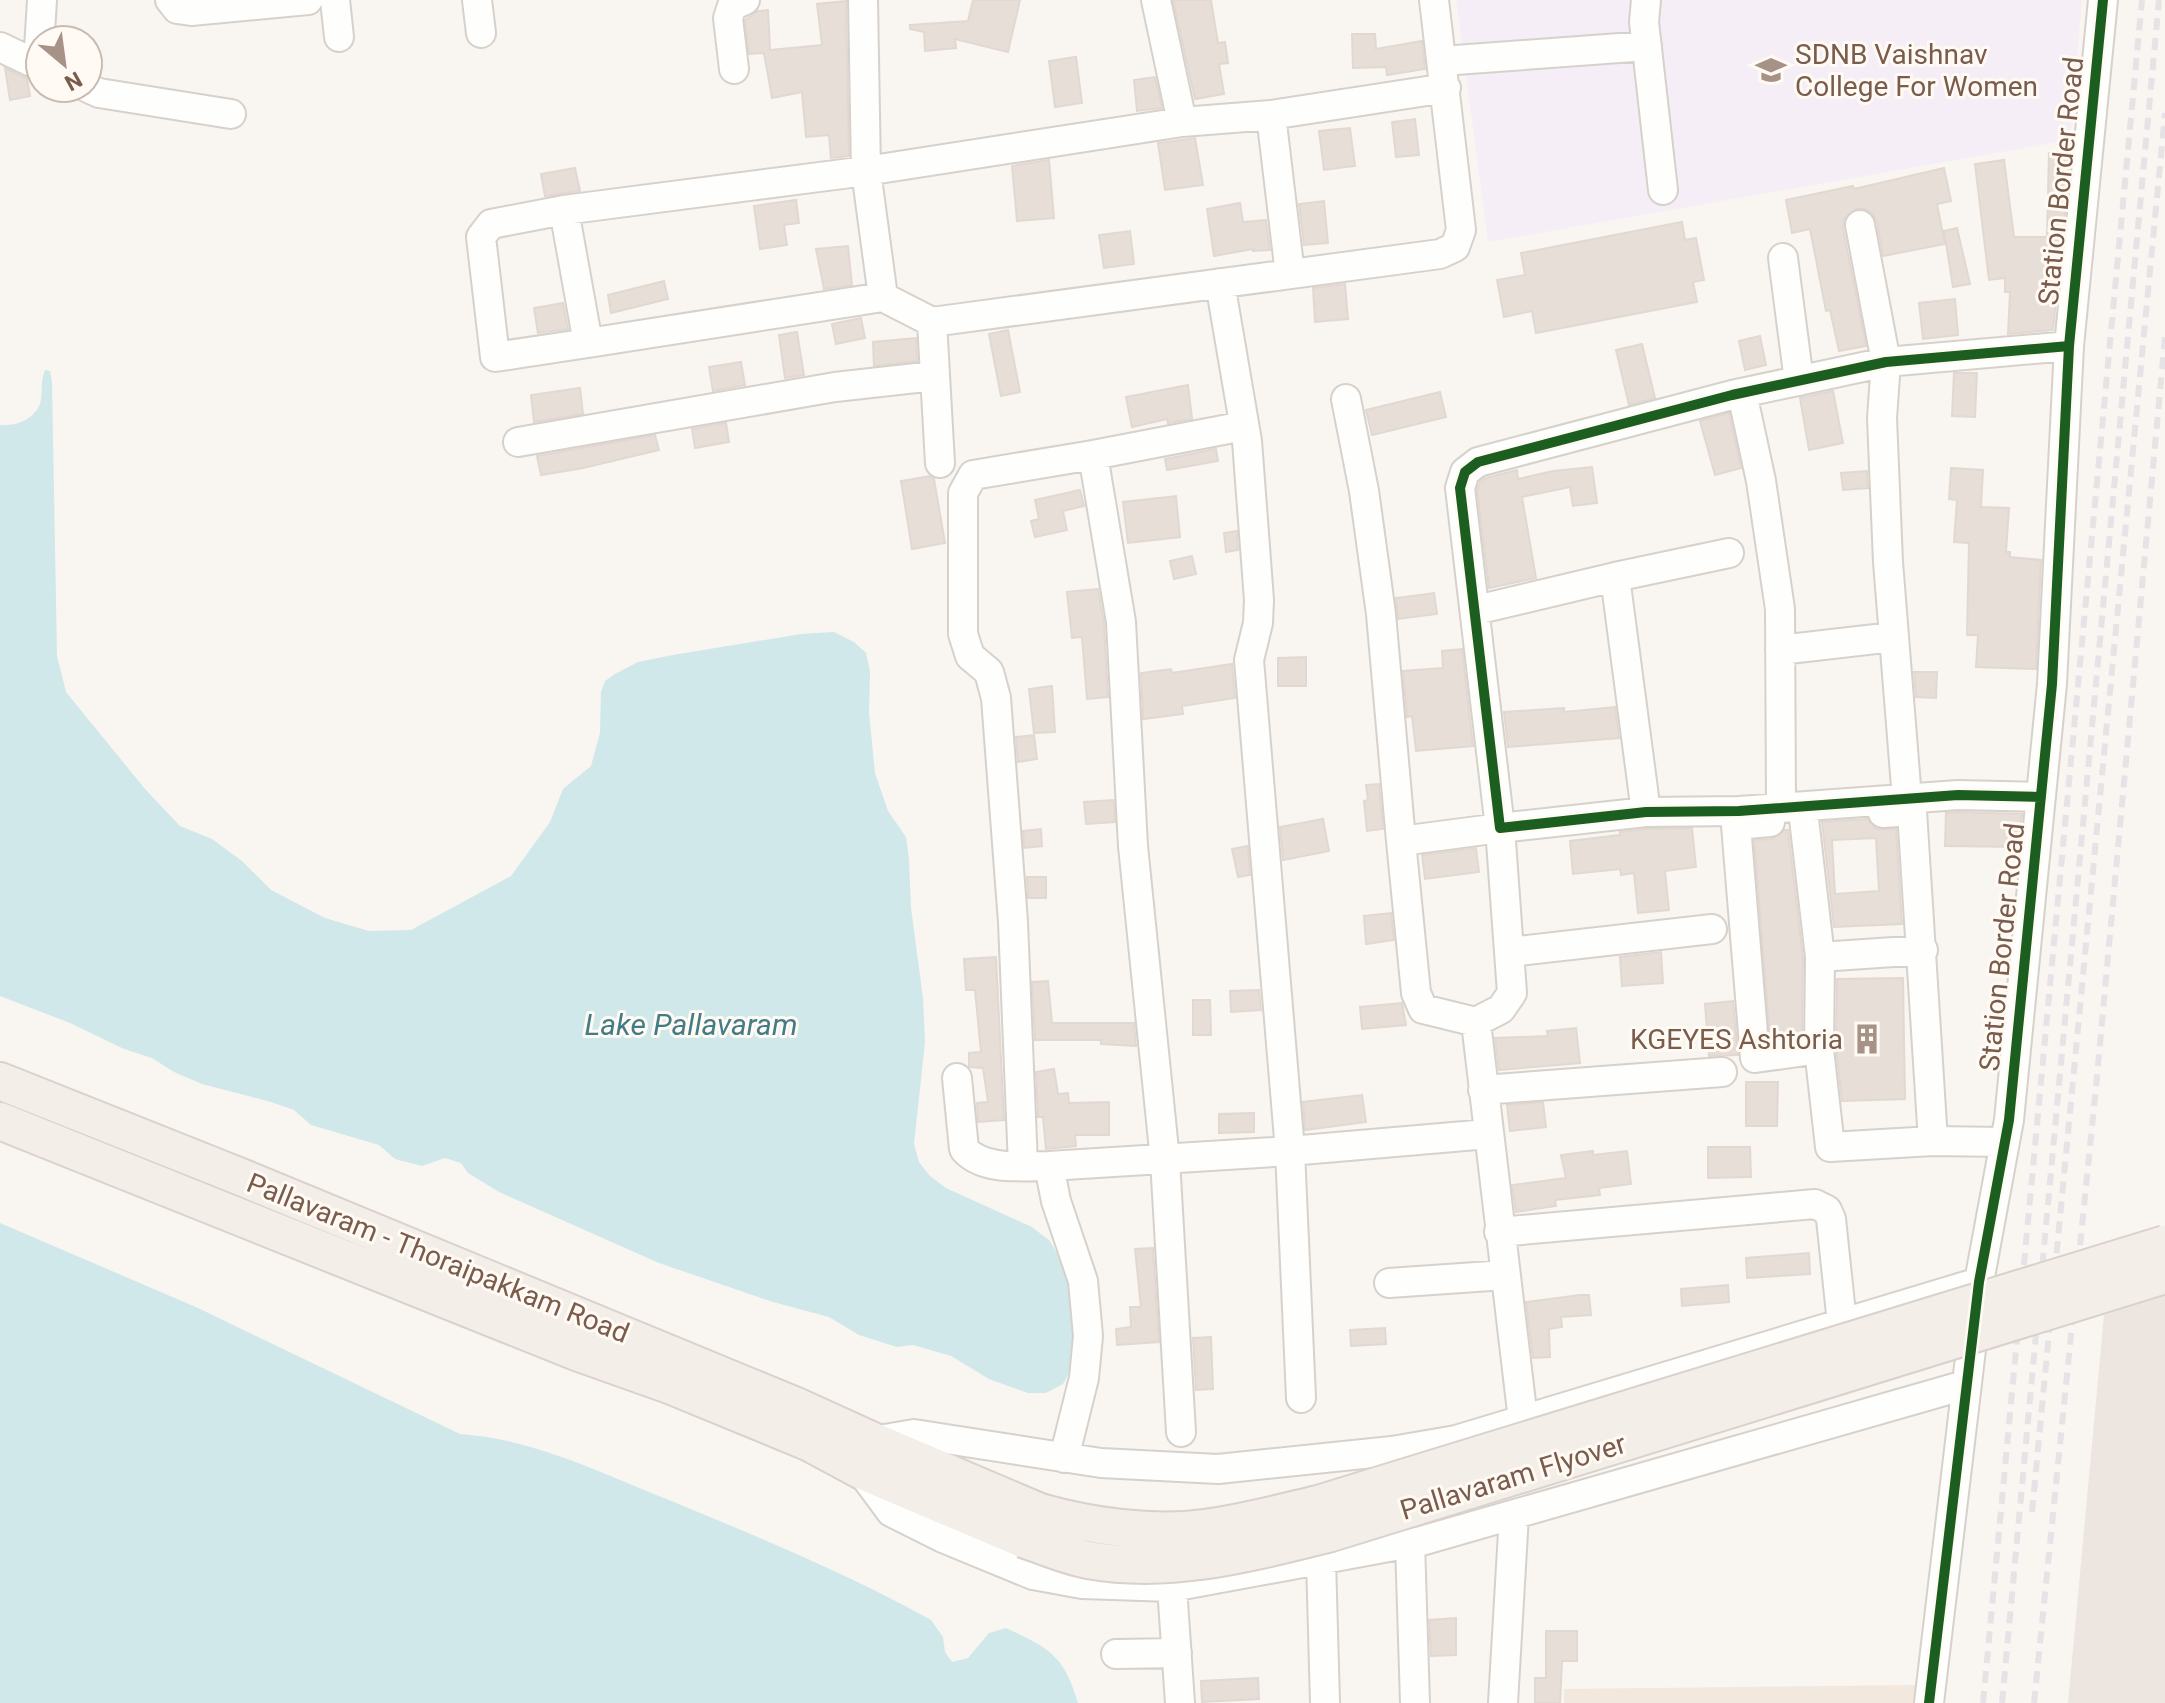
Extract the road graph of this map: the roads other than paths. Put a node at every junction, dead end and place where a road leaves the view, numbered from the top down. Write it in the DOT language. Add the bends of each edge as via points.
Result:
graph roads {
  1 [pos="42,0"];
  2 [pos="170,0"];
  3 [pos="308,0"];
  4 [pos="335,0"];
  5 [pos="477,0"];
  6 [pos="745,0"];
  7 [pos="863,0"];
  8 [pos="1156,0"];
  9 [pos="1434,0"];
  10 [pos="1646,0"];
  11 [pos="2103,0"];
  12 [pos="41,24"];
  13 [pos="481,33"];
  14 [pos="339,37"];
  15 [pos="1647,46"];
  16 [pos="0,47"];
  17 [pos="24,59"];
  18 [pos="734,69"];
  19 [pos="1444,75"];
  20 [pos="104,94"];
  21 [pos="231,114"];
  22 [pos="1271,115"];
  23 [pos="1182,122"];
  24 [pos="866,171"];
  25 [pos="1663,190"];
  26 [pos="564,210"];
  27 [pos="1860,225"];
  28 [pos="1783,258"];
  29 [pos="1290,274"];
  30 [pos="1220,283"];
  31 [pos="883,297"];
  32 [pos="932,322"];
  33 [pos="588,343"];
  34 [pos="2069,346"];
  35 [pos="1886,362"];
  36 [pos="934,376"];
  37 [pos="1799,381"];
  38 [pos="1742,393"];
  39 [pos="1346,399"];
  40 [pos="1244,426"];
  41 [pos="518,442"];
  42 [pos="1093,455"];
  43 [pos="940,463"];
  44 [pos="1729,553"];
  45 [pos="1615,577"];
  46 [pos="1476,610"];
  47 [pos="1893,637"];
  48 [pos="1780,650"];
  49 [pos="2041,797"];
  50 [pos="1907,799"];
  51 [pos="1646,812"];
  52 [pos="1792,813"];
  53 [pos="1500,828"];
  54 [pos="1401,841"];
  55 [pos="1712,929"];
  56 [pos="1923,950"];
  57 [pos="1509,952"];
  58 [pos="1820,957"];
  59 [pos="1476,1022"];
  60 [pos="1819,1049"];
  61 [pos="1722,1072"];
  62 [pos="957,1078"];
  63 [pos="0,1081"];
  64 [pos="1483,1090"];
  65 [pos="0,1121"];
  66 [pos="1488,1134"];
  67 [pos="1933,1141"];
  68 [pos="2005,1142"];
  69 [pos="1290,1151"];
  70 [pos="1165,1160"];
  71 [pos="1036,1166"];
  72 [pos="2165,1229"];
  73 [pos="1499,1232"];
  74 [pos="2165,1245"];
  75 [pos="1505,1275"];
  76 [pos="2165,1275"];
  77 [pos="1979,1282"];
  78 [pos="1389,1283"];
  79 [pos="1842,1323"];
  80 [pos="1965,1385"];
  81 [pos="1301,1398"];
  82 [pos="1523,1420"];
  83 [pos="1181,1432"];
  84 [pos="866,1456"];
  85 [pos="1064,1458"];
  86 [pos="1514,1515"];
  87 [pos="1031,1525"];
  88 [pos="1410,1543"];
  89 [pos="1321,1559"];
  90 [pos="1172,1587"];
  91 [pos="1177,1653"];
  92 [pos="1116,1654"];
  93 [pos="1180,1703"];
  94 [pos="1325,1703"];
  95 [pos="1415,1703"];
  96 [pos="1503,1703"];
  97 [pos="1929,1703"];
  1 -- 12 [label="street"];
  2 -- 3 [label="street" via="177,9 191,11"];
  4 -- 14 [label="street"];
  5 -- 13 [label="street"];
  6 -- 18 [label="street" via="732,6 728,18"];
  7 -- 24 [label="street"];
  8 -- 23 [label="street"];
  9 -- 19 [label="street"];
  10 -- 15 [label="street"];
  11 -- 34 [label="street, Station Border Road"];
  15 -- 19 [label="street"];
  15 -- 25 [label="street"];
  16 -- 17 [label="street"];
  19 -- 22 [label="street"];
  19 -- 29 [label="street" via="1461,230 1455,247 1440,254"];
  20 -- 21 [label="street"];
  22 -- 23 [label="street"];
  22 -- 29 [label="street"];
  23 -- 24 [label="street"];
  24 -- 26 [label="street"];
  24 -- 31 [label="street"];
  26 -- 33 [label="street"];
  26 -- 33 [label="street" via="491,224 481,237 495,357"];
  27 -- 35 [label="street"];
  28 -- 37 [label="street"];
  29 -- 30 [label="street"];
  30 -- 32 [label="street"];
  30 -- 40 [label="street"];
  31 -- 32 [label="street"];
  31 -- 33 [label="street"];
  32 -- 36 [label="street"];
  34 -- 35 [label="street"];
  34 -- 49 [label="street, Station Border Road"];
  35 -- 37 [label="street"];
  35 -- 47 [label="street" via="1882,418"];
  36 -- 41 [label="street" via="835,387"];
  36 -- 43 [label="street"];
  37 -- 38 [label="street"];
  38 -- 46 [label="street" via="1478,462 1465,472 1460,488"];
  38 -- 48 [label="street" via="1780,609"];
  39 -- 54 [label="street" via="1381,614"];
  40 -- 42 [label="street"];
  40 -- 69 [label="street" via="1259,600 1249,660"];
  42 -- 70 [label="street" via="1121,622 1133,846"];
  42 -- 71 [label="street" via="973,475 963,493 963,634 970,656 989,672 996,698"];
  44 -- 45 [label="street"];
  45 -- 46 [label="street"];
  45 -- 51 [label="street"];
  46 -- 53 [label="street"];
  47 -- 48 [label="street"];
  47 -- 50 [label="street"];
  48 -- 52 [label="street"];
  49 -- 50 [label="street"];
  49 -- 68 [label="street, Station Border Road"];
  50 -- 52 [label="street"];
  51 -- 52 [label="street"];
  51 -- 53 [label="street"];
  52 -- 56 [label="street" via="1912,811"];
  52 -- 58 [label="street"];
  52 -- 60 [label="street" via="1736,825 1755,1058"];
  53 -- 54 [label="street"];
  53 -- 57 [label="street"];
  54 -- 59 [label="street" via="1416,993 1423,1009"];
  55 -- 57 [label="street"];
  56 -- 58 [label="street"];
  56 -- 67 [label="street"];
  57 -- 59 [label="street" via="1512,993 1501,1009"];
  58 -- 60 [label="street"];
  59 -- 64 [label="street"];
  60 -- 67 [label="street" via="1830,1147"];
  61 -- 64 [label="street"];
  62 -- 71 [label="street" via="964,1149 972,1158"];
  63 -- 84 [label="main road, Pallavaram - Thoraipakkam Road" via="796,1406"];
  64 -- 66 [label="street"];
  65 -- 84 [label="main road, Pallavaram - Thoraipakkam Road" via="808,1442"];
  66 -- 69 [label="street"];
  66 -- 73 [label="street"];
  67 -- 68 [label="street"];
  68 -- 77 [label="street, Station Border Road"];
  69 -- 70 [label="street"];
  69 -- 81 [label="street"];
  70 -- 71 [label="street"];
  70 -- 83 [label="street"];
  71 -- 85 [label="street" via="1056,1201 1083,1281 1088,1336 1084,1378"];
  72 -- 74 [label="street" via="2159,1230"];
  73 -- 75 [label="street"];
  73 -- 79 [label="street" via="1815,1204 1831,1219"];
  74 -- 87 [label="main road, Pallavaram Flyover, bridge" via="1289,1511 1201,1528"];
  75 -- 78 [label="street"];
  75 -- 82 [label="street"];
  76 -- 87 [label="main road, Pallavaram Flyover, bridge" via="1331,1533 1214,1561 1126,1565 1084,1560"];
  77 -- 79 [label="street"];
  77 -- 80 [label="street, Station Border Road"];
  79 -- 82 [label="street"];
  80 -- 86 [label="street"];
  80 -- 97 [label="street, Station Border Road"];
  82 -- 85 [label="street" via="1456,1440 1392,1451 1218,1469"];
  84 -- 85 [label="street" via="914,1434"];
  84 -- 87 [label="main road, Pallavaram Flyover"];
  84 -- 90 [label="street" via="891,1512 943,1538 1033,1575 1082,1584"];
  86 -- 88 [label="street"];
  86 -- 96 [label="street"];
  88 -- 89 [label="street"];
  88 -- 95 [label="street"];
  89 -- 90 [label="street"];
  89 -- 94 [label="street"];
  90 -- 91 [label="street"];
  91 -- 92 [label="street"];
  91 -- 93 [label="street"];
}
